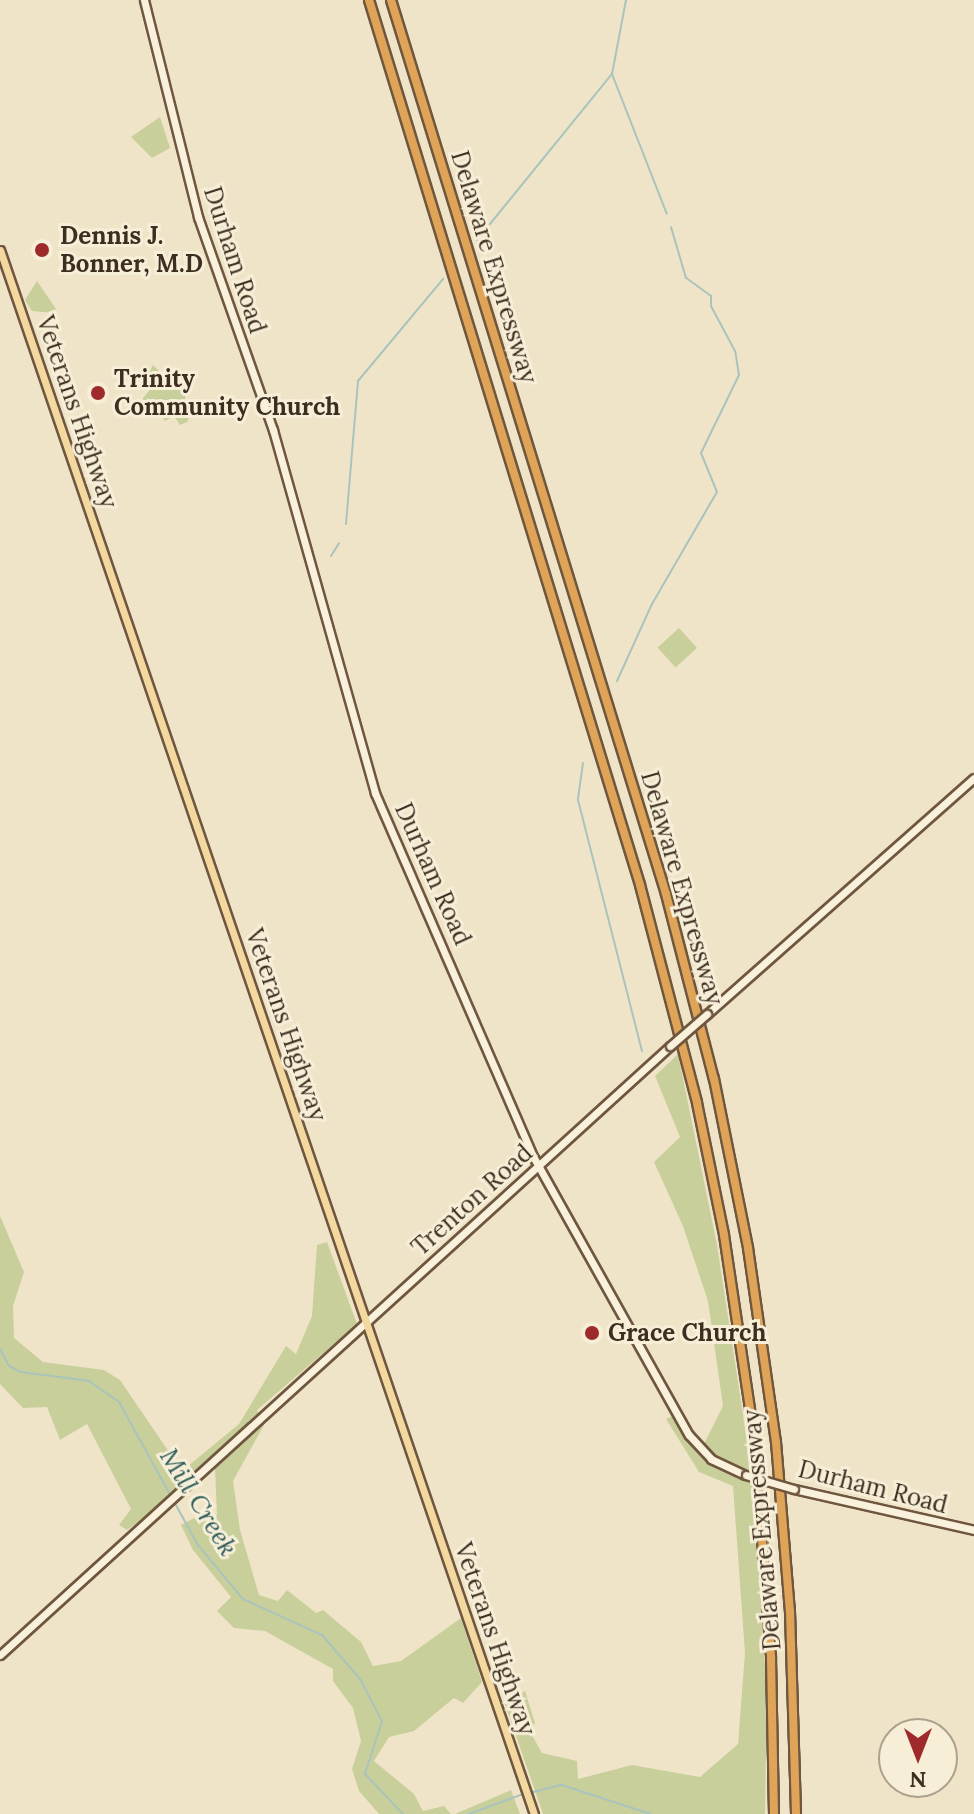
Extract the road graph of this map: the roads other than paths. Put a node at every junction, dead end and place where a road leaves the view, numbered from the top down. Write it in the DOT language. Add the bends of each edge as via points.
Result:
graph roads {
  1 [pos="144,0"];
  2 [pos="369,0"];
  3 [pos="391,0"];
  4 [pos="0,250"];
  5 [pos="974,778"];
  6 [pos="539,1167"];
  7 [pos="366,1324"];
  8 [pos="974,1530"];
  9 [pos="0,1655"];
  10 [pos="534,1814"];
  11 [pos="774,1814"];
  12 [pos="796,1814"];
  1 -- 6 [label="main road, Durham Road" via="198,217 273,430 369,776"];
  2 -- 11 [label="highway, Delaware Expressway" via="640,885 697,1103 731,1276 754,1435 771,1658"];
  3 -- 12 [label="highway, Delaware Expressway" via="666,894 714,1079 748,1248 776,1442 790,1611"];
  4 -- 7 [label="main road, Veterans Highway"];
  5 -- 6 [label="main road, Trenton Road, bridge"];
  6 -- 7 [label="main road, Trenton Road"];
  6 -- 8 [label="main road, Durham Road, bridge" via="689,1435 711,1459 794,1489"];
  7 -- 9 [label="main road, Trenton Road"];
  7 -- 10 [label="main road, Veterans Highway"];
}
